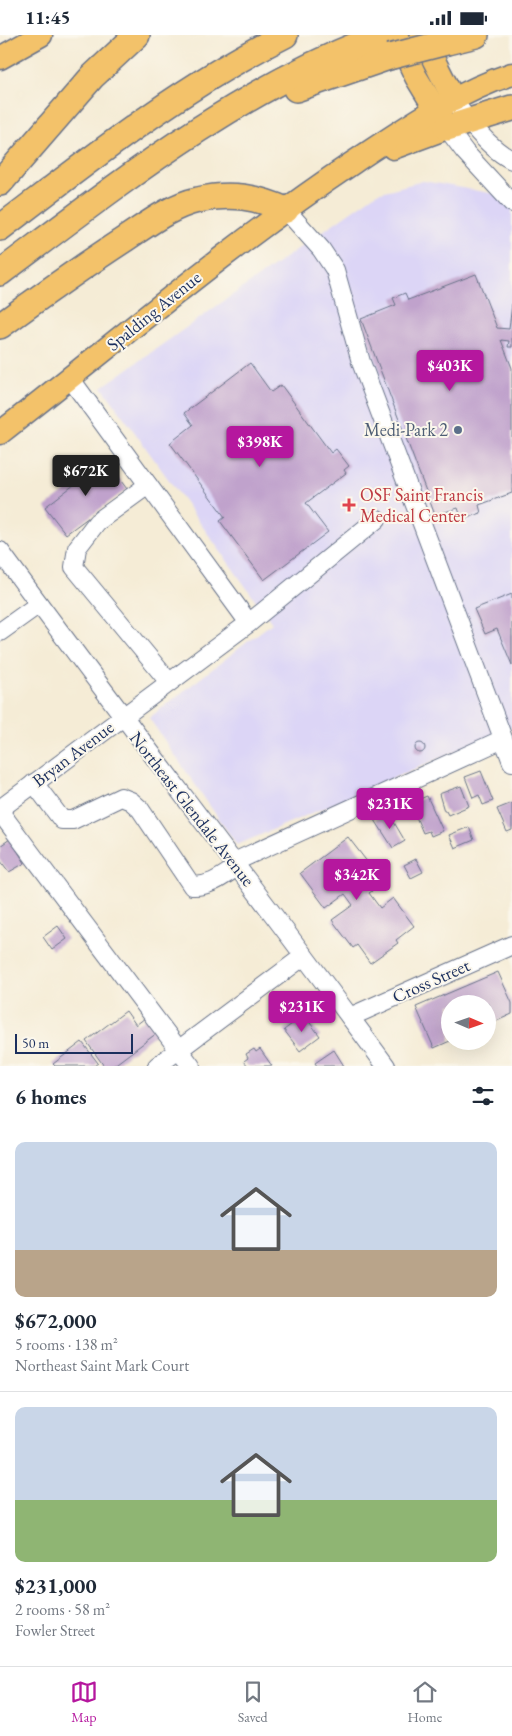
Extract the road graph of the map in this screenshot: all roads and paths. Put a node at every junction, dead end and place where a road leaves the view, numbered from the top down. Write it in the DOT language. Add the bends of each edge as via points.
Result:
graph roads {
  1 [pos="41,35"];
  2 [pos="137,35"];
  3 [pos="259,35"];
  4 [pos="285,35"];
  5 [pos="421,35"];
  6 [pos="476,35"];
  7 [pos="386,41"];
  8 [pos="0,58"];
  9 [pos="512,74"];
  10 [pos="512,108"];
  11 [pos="450,115"];
  12 [pos="465,152"];
  13 [pos="512,160"];
  14 [pos="0,183"];
  15 [pos="512,186"];
  16 [pos="512,203"];
  17 [pos="286,210"];
  18 [pos="0,227"];
  19 [pos="0,273"];
  20 [pos="0,326"];
  21 [pos="70,379"];
  22 [pos="0,433"];
  23 [pos="148,485"];
  24 [pos="377,519"];
  25 [pos="0,551"];
  26 [pos="39,604"];
  27 [pos="249,623"];
  28 [pos="0,632"];
  29 [pos="169,683"];
  30 [pos="122,718"];
  31 [pos="503,739"];
  32 [pos="512,762"];
  33 [pos="34,783"];
  34 [pos="0,811"];
  35 [pos="236,865"];
  36 [pos="512,945"];
  37 [pos="304,956"];
  38 [pos="350,1017"];
  39 [pos="178,1050"];
  40 [pos="156,1066"];
  41 [pos="191,1066"];
  42 [pos="386,1066"];
  1 -- 8 [label="main road"];
  2 -- 14 [label="highway" via="92,77"];
  3 -- 18 [label="highway" via="181,84"];
  4 -- 18 [label="highway" via="224,67 174,99"];
  5 -- 11 [label="main road"];
  6 -- 7 [label="highway, bridge" via="447,42"];
  7 -- 11 [label="main road"];
  7 -- 19 [label="highway" via="316,81 266,101 146,163"];
  9 -- 11 [label="main road, Spalding Avenue"];
  10 -- 11 [label="highway"];
  11 -- 12 [label="street"];
  11 -- 13 [label="street"];
  11 -- 17 [label="main road, Spalding Avenue" via="310,192"];
  12 -- 15 [label="street" via="498,179"];
  12 -- 16 [label="street"];
  17 -- 20 [label="highway" via="244,195 210,197 183,204 76,271"];
  17 -- 21 [label="main road, Spalding Avenue"];
  17 -- 31 [label="street" via="335,270 361,362"];
  21 -- 22 [label="main road, Spalding Avenue"];
  21 -- 23 [label="street"];
  23 -- 27 [label="street"];
  23 -- 29 [label="street" via="97,522 77,548 74,567"];
  24 -- 27 [label="street, Bryan Avenue"];
  25 -- 26 [label="street, Northeast Glendale Avenue"];
  26 -- 28 [label="street"];
  26 -- 30 [label="street, Northeast Glendale Avenue"];
  27 -- 29 [label="street, Bryan Avenue"];
  29 -- 30 [label="street, Bryan Avenue"];
  30 -- 33 [label="street, Bryan Avenue"];
  30 -- 35 [label="street, Northeast Glendale Avenue"];
  31 -- 32 [label="street"];
  31 -- 35 [label="street"];
  33 -- 34 [label="street, Bryan Avenue"];
  33 -- 35 [label="street" via="62,820 73,820 121,797 131,801 140,809 192,886 210,884"];
  34 -- 39 [label="street"];
  35 -- 37 [label="street, Northeast Glendale Avenue"];
  36 -- 38 [label="street, Cross Street"];
  37 -- 38 [label="street, Northeast Glendale Avenue"];
  37 -- 39 [label="street"];
  38 -- 42 [label="street, Northeast Glendale Avenue"];
  39 -- 40 [label="street"];
  39 -- 41 [label="street"];
}
